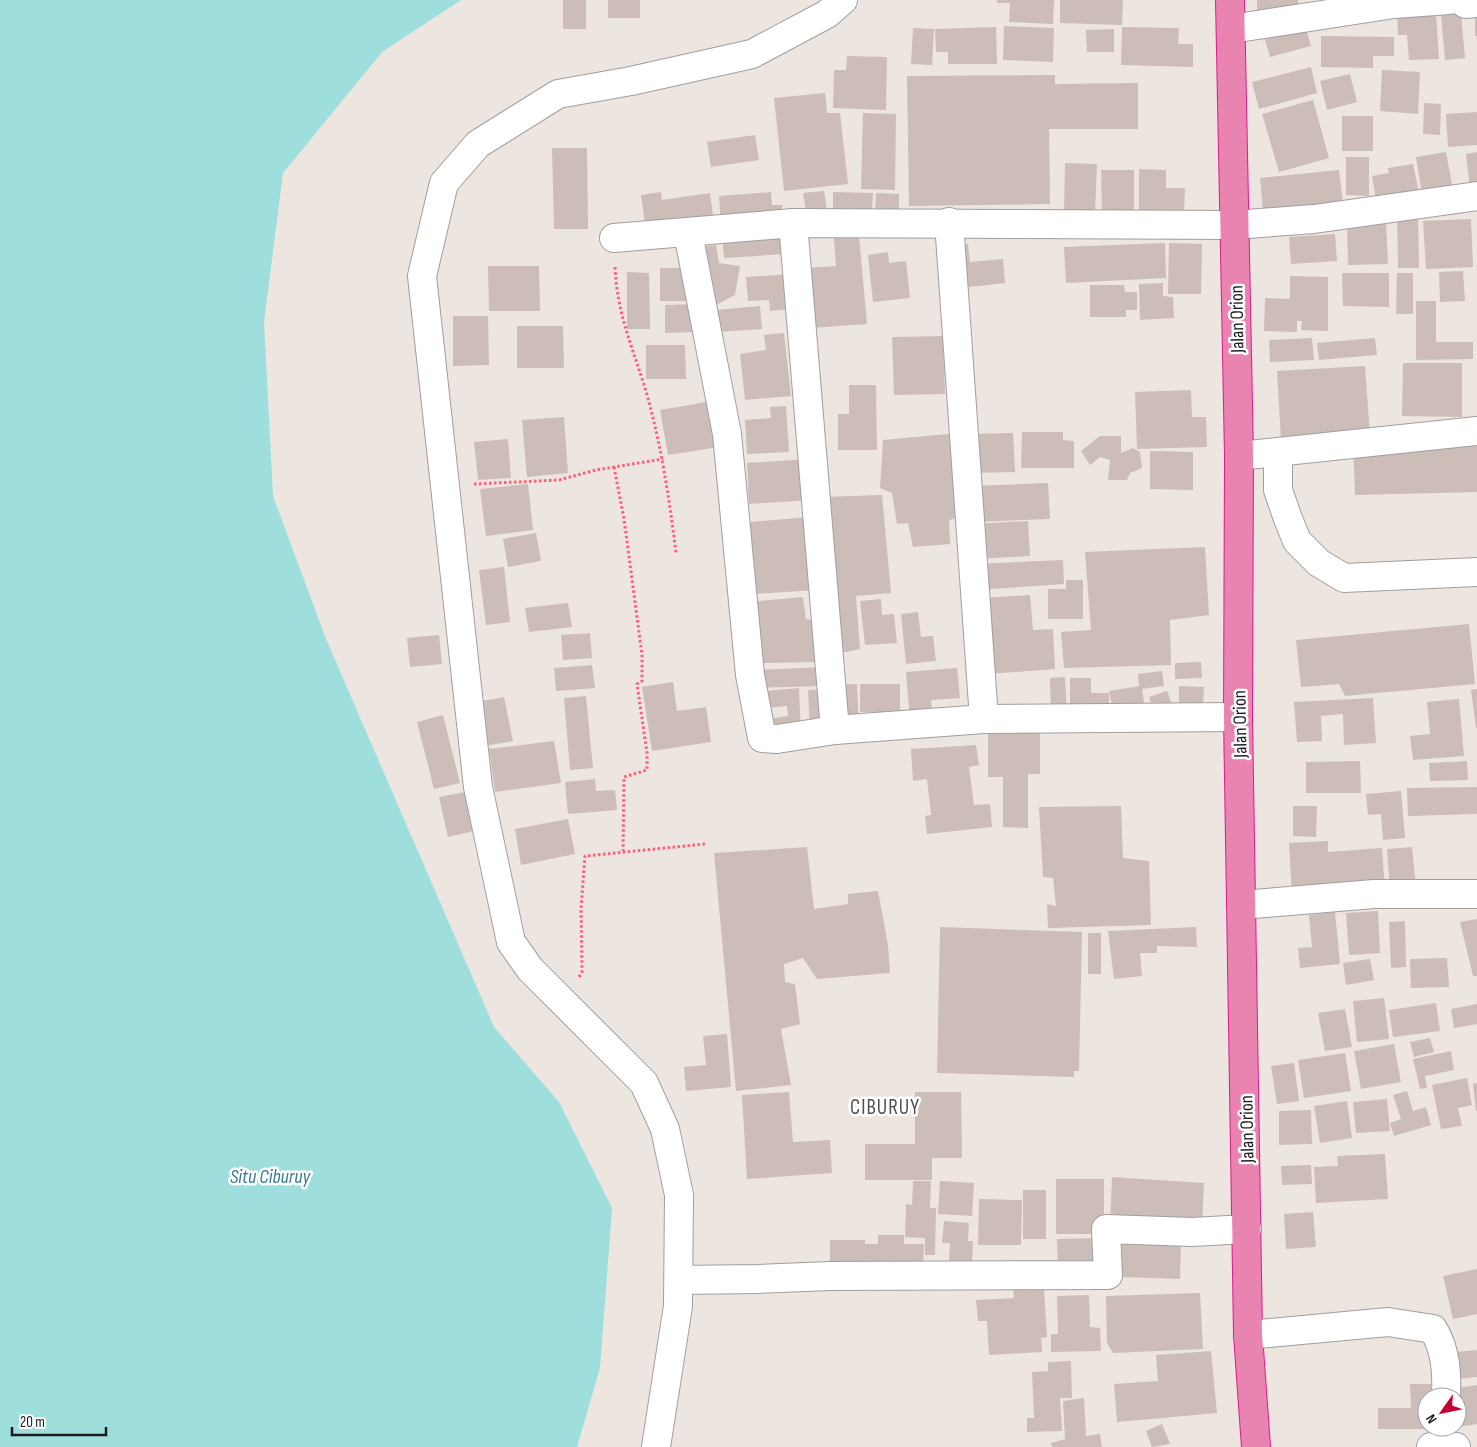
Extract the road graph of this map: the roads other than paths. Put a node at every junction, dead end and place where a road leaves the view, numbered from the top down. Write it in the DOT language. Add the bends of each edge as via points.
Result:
graph roads {
  1 [pos="843,0"];
  2 [pos="1230,0"];
  3 [pos="1449,0"];
  4 [pos="1460,0"];
  5 [pos="1477,3"];
  6 [pos="1231,29"];
  7 [pos="1477,196"];
  8 [pos="948,222"];
  9 [pos="793,223"];
  10 [pos="1234,225"];
  11 [pos="688,233"];
  12 [pos="614,238"];
  13 [pos="1477,431"];
  14 [pos="1278,452"];
  15 [pos="1239,456"];
  16 [pos="1477,572"];
  17 [pos="1238,717"];
  18 [pos="984,719"];
  19 [pos="835,730"];
  20 [pos="1477,894"];
  21 [pos="1241,905"];
  22 [pos="1247,1229"];
  23 [pos="678,1280"];
  24 [pos="1248,1335"];
  25 [pos="1446,1387"];
  26 [pos="656,1447"];
  27 [pos="1256,1447"];
  28 [pos="1431,1447"];
  29 [pos="1456,1447"];
  1 -- 23 [label="street" via="827,14 752,54 558,94 478,144 444,183 422,276 478,787 511,942 530,969 644,1083 665,1129 679,1195"];
  2 -- 6 [label="highway, Jalan Orion"];
  3 -- 6 [label="street" via="1394,4"];
  4 -- 5 [label="street" via="1466,4"];
  6 -- 10 [label="highway, Jalan Orion"];
  7 -- 10 [label="street" via="1314,219"];
  8 -- 9 [label="street"];
  8 -- 10 [label="street"];
  8 -- 18 [label="street"];
  9 -- 11 [label="street"];
  9 -- 19 [label="street"];
  10 -- 15 [label="highway, Jalan Orion"];
  11 -- 12 [label="street"];
  11 -- 19 [label="street" via="727,434 748,655 760,734 763,739 777,739"];
  13 -- 14 [label="street"];
  14 -- 15 [label="street"];
  14 -- 16 [label="street" via="1278,490 1287,516 1297,541 1319,563 1344,578"];
  15 -- 17 [label="highway, Jalan Orion"];
  17 -- 18 [label="street"];
  17 -- 21 [label="highway, Jalan Orion"];
  18 -- 19 [label="street"];
  20 -- 21 [label="street" via="1374,894"];
  21 -- 22 [label="highway, Jalan Orion"];
  22 -- 23 [label="street" via="1192,1232 1106,1229 1108,1275"];
  22 -- 24 [label="highway, Jalan Orion"];
  23 -- 26 [label="street" via="678,1306"];
  24 -- 25 [label="street" via="1388,1322 1433,1329 1442,1346"];
  24 -- 27 [label="highway, Jalan Orion"];
  28 -- 29 [label="street"];
}
